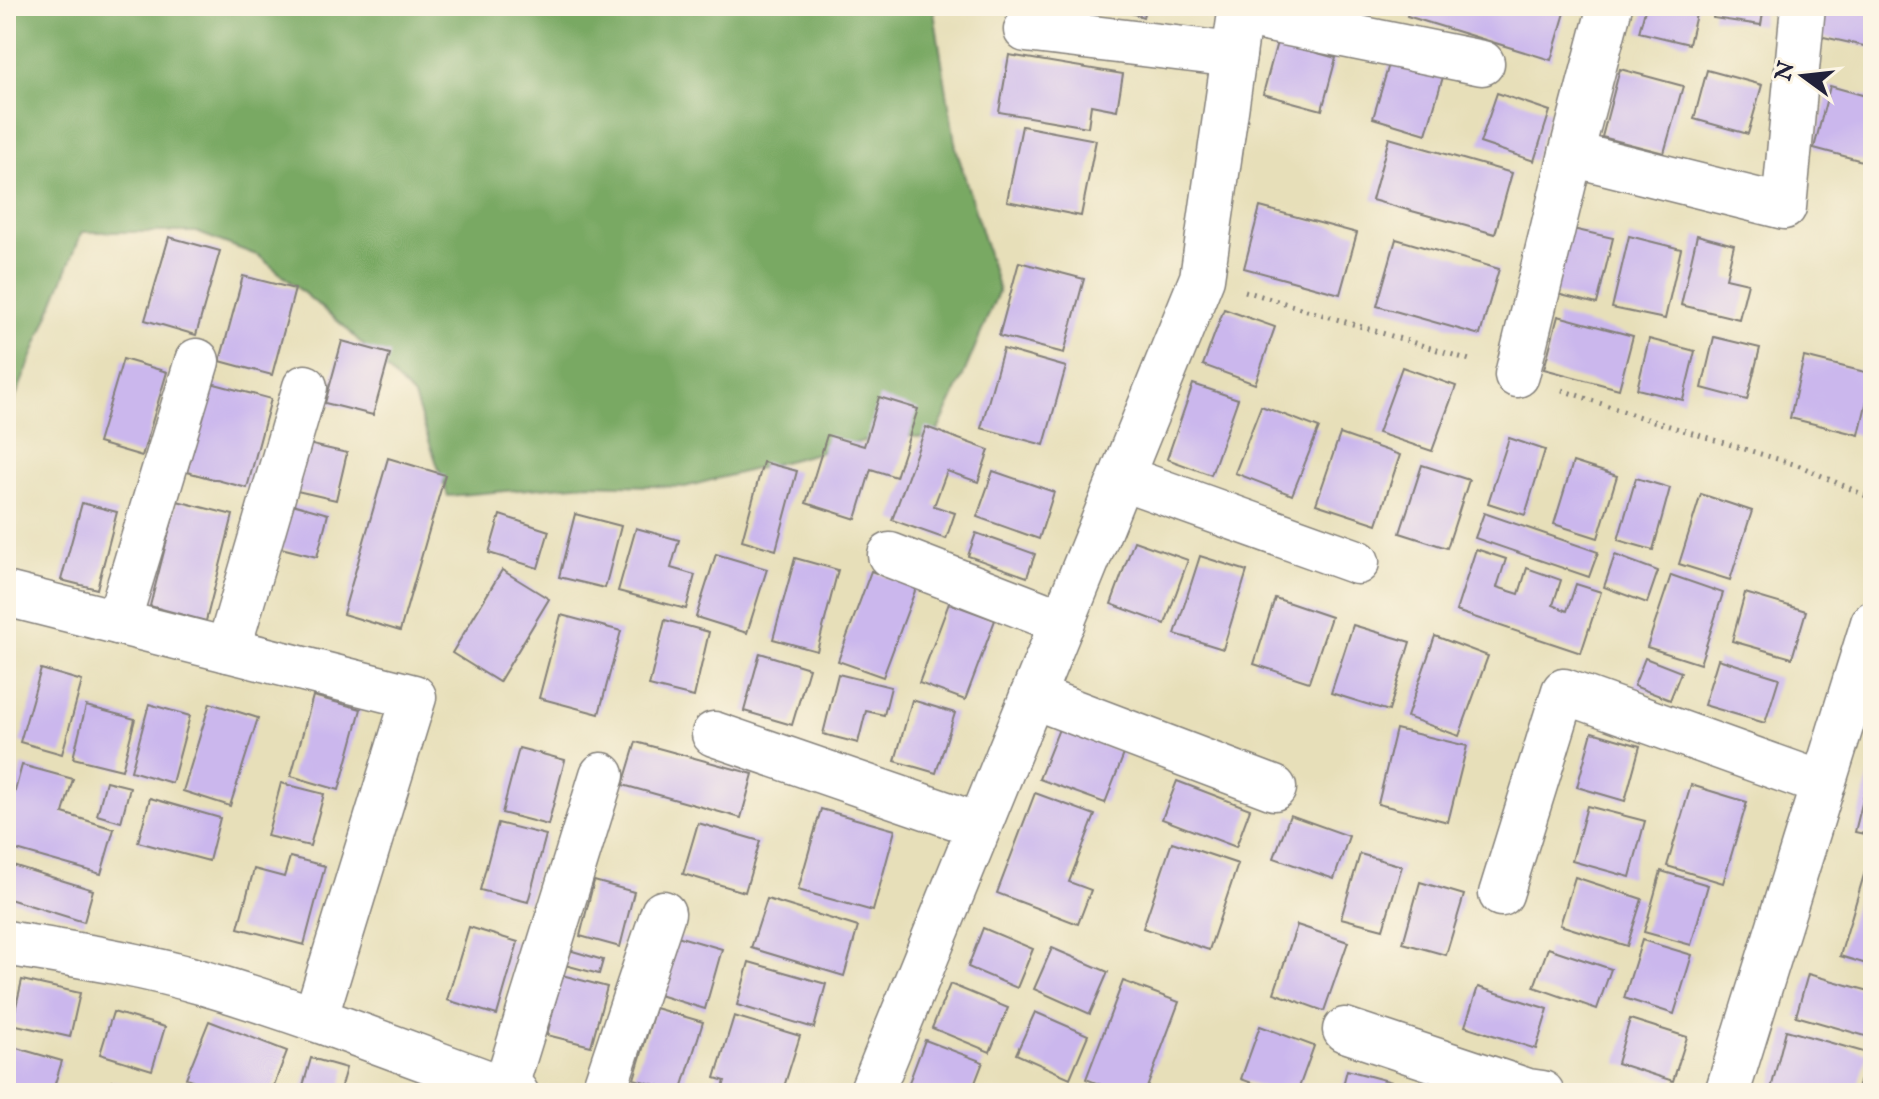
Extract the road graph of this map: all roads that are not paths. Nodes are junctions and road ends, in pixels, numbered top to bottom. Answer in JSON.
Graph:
{"nodes":[{"id":1,"x":1610,"y":6,"type":"edge"},
{"id":2,"x":1803,"y":6,"type":"edge"},
{"id":3,"x":1238,"y":25,"type":"edge"},
{"id":4,"x":1026,"y":30,"type":"dead end"},
{"id":5,"x":1482,"y":63,"type":"dead end"},
{"id":6,"x":1571,"y":154,"type":"junction"},
{"id":7,"x":197,"y":361,"type":"dead end"},
{"id":8,"x":1517,"y":375,"type":"dead end"},
{"id":9,"x":305,"y":387,"type":"dead end"},
{"id":10,"x":1123,"y":478,"type":"junction"},
{"id":11,"x":890,"y":555,"type":"dead end"},
{"id":12,"x":1357,"y":562,"type":"dead end"},
{"id":13,"x":6,"y":594,"type":"edge"},
{"id":14,"x":118,"y":622,"type":"junction"},
{"id":15,"x":1063,"y":622,"type":"junction"},
{"id":16,"x":1873,"y":623,"type":"edge"},
{"id":17,"x":228,"y":650,"type":"junction"},
{"id":18,"x":1032,"y":696,"type":"junction"},
{"id":19,"x":714,"y":734,"type":"dead end"},
{"id":20,"x":602,"y":775,"type":"dead end"},
{"id":21,"x":1823,"y":784,"type":"junction"},
{"id":22,"x":1274,"y":788,"type":"dead end"},
{"id":23,"x":978,"y":825,"type":"junction"},
{"id":24,"x":1501,"y":894,"type":"dead end"},
{"id":25,"x":663,"y":913,"type":"dead end"},
{"id":26,"x":6,"y":943,"type":"edge"},
{"id":27,"x":315,"y":1019,"type":"junction"},
{"id":28,"x":1345,"y":1030,"type":"dead end"},
{"id":29,"x":510,"y":1091,"type":"edge"},
{"id":30,"x":603,"y":1093,"type":"edge"},
{"id":31,"x":871,"y":1093,"type":"edge"},
{"id":32,"x":1542,"y":1093,"type":"edge"},
{"id":33,"x":1727,"y":1093,"type":"edge"}],
"edges":[{"from":1,"to":6,"type":"street"},
{"from":2,"to":6,"type":"street"},
{"from":3,"to":4,"type":"street"},
{"from":3,"to":5,"type":"street"},
{"from":3,"to":10,"type":"street"},
{"from":6,"to":8,"type":"street"},
{"from":7,"to":14,"type":"street"},
{"from":9,"to":17,"type":"street"},
{"from":10,"to":12,"type":"street"},
{"from":10,"to":15,"type":"street"},
{"from":11,"to":15,"type":"street"},
{"from":13,"to":14,"type":"street"},
{"from":14,"to":17,"type":"street"},
{"from":15,"to":18,"type":"street"},
{"from":16,"to":21,"type":"street"},
{"from":17,"to":27,"type":"street"},
{"from":18,"to":22,"type":"street"},
{"from":18,"to":23,"type":"street"},
{"from":19,"to":23,"type":"street"},
{"from":20,"to":29,"type":"street"},
{"from":21,"to":24,"type":"street"},
{"from":21,"to":33,"type":"street"},
{"from":23,"to":31,"type":"street"},
{"from":25,"to":30,"type":"street"},
{"from":26,"to":27,"type":"street"},
{"from":27,"to":29,"type":"street"},
{"from":28,"to":32,"type":"street"}]}
